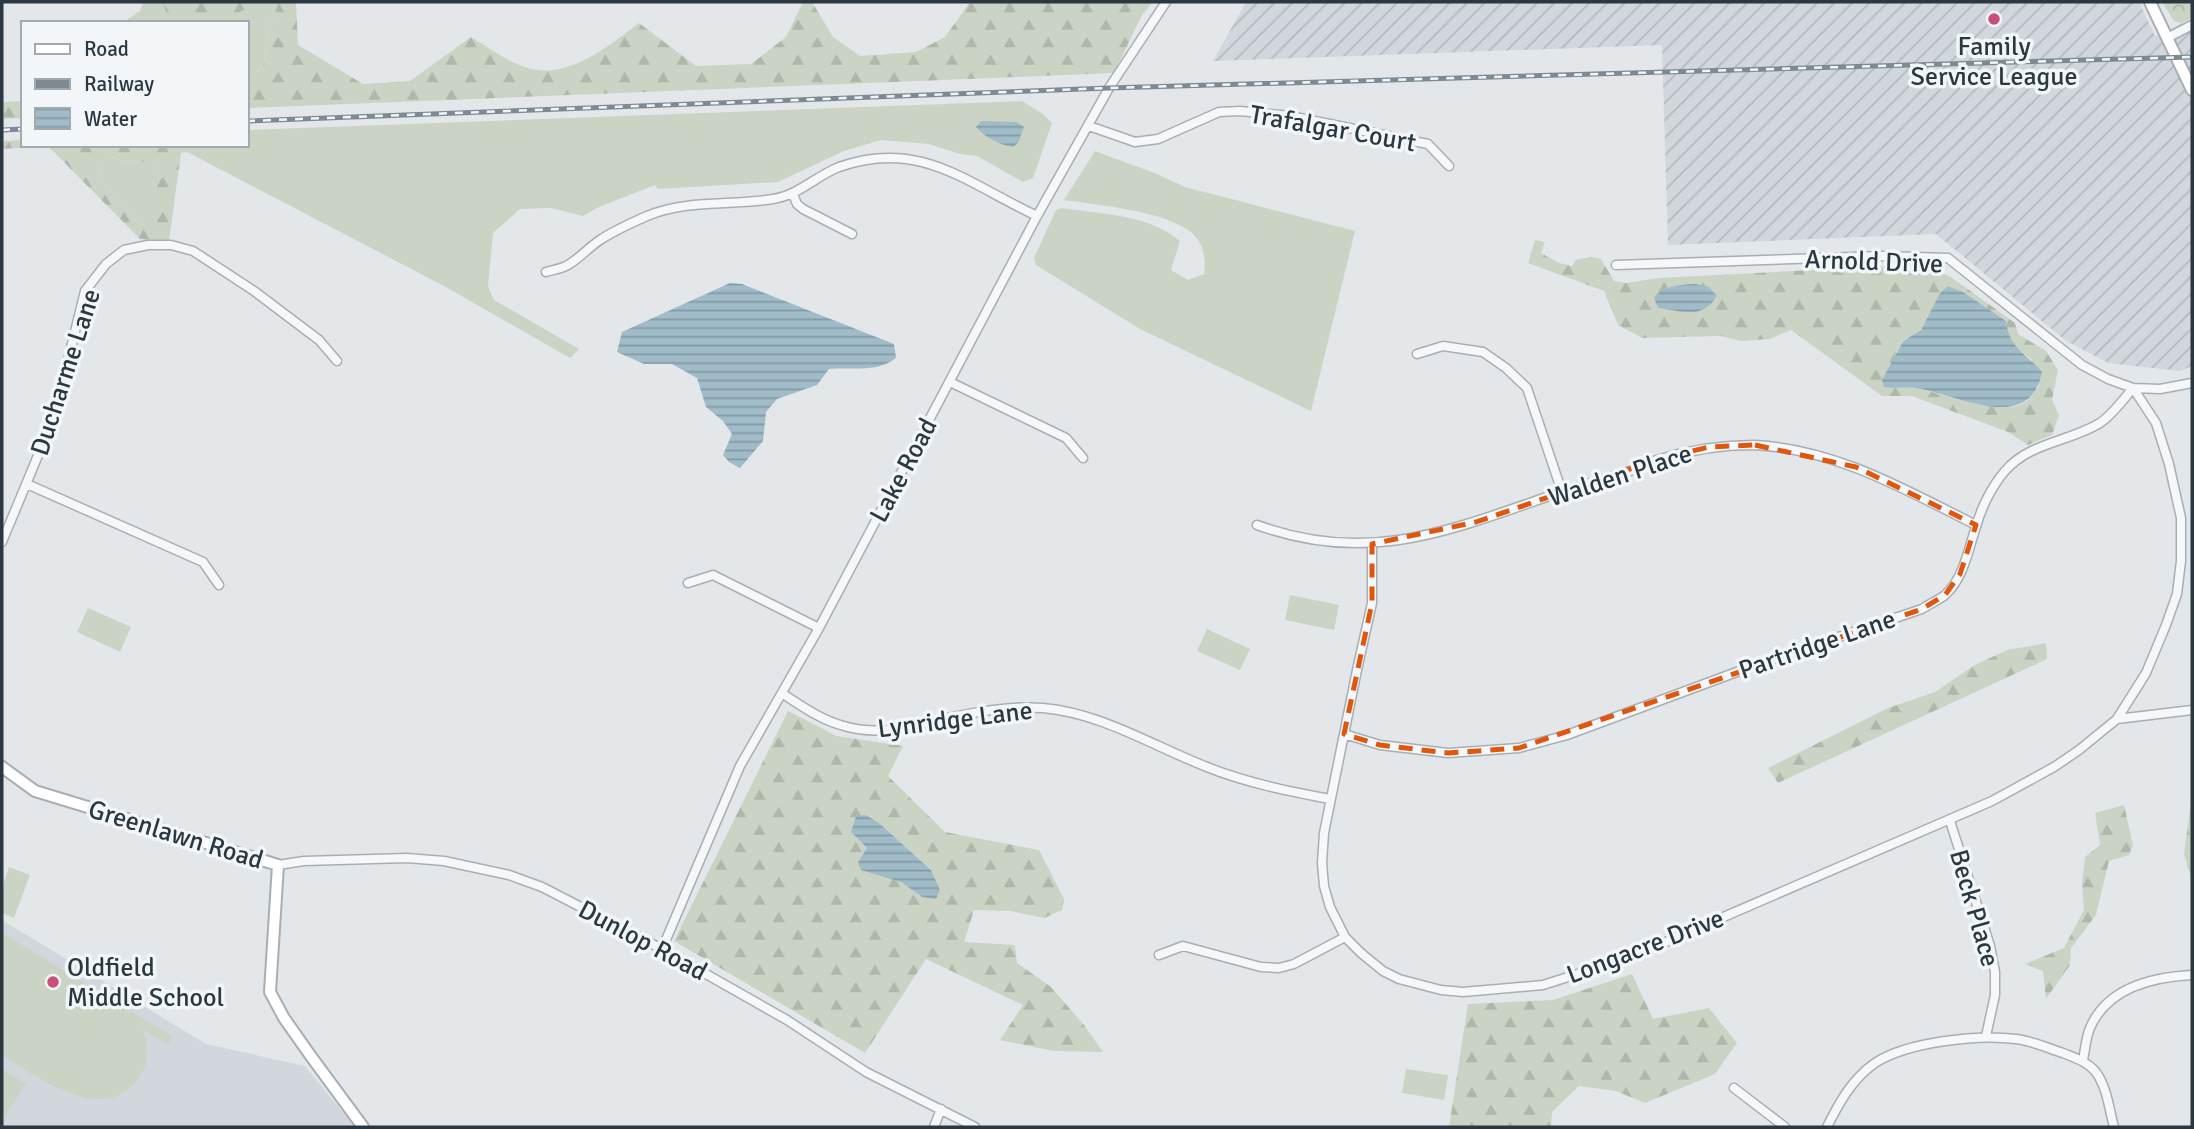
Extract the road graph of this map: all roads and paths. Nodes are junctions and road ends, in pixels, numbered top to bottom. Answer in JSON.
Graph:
{"nodes":[{"id":1,"x":1166,"y":2,"type":"edge"},
{"id":2,"x":2150,"y":2,"type":"edge"},
{"id":3,"x":2192,"y":25,"type":"edge"},
{"id":4,"x":2167,"y":38,"type":"junction"},
{"id":5,"x":2192,"y":90,"type":"edge"},
{"id":6,"x":1089,"y":126,"type":"junction"},
{"id":7,"x":1449,"y":166,"type":"dead end"},
{"id":8,"x":793,"y":194,"type":"junction"},
{"id":9,"x":1037,"y":216,"type":"junction"},
{"id":10,"x":852,"y":234,"type":"dead end"},
{"id":11,"x":1616,"y":265,"type":"dead end"},
{"id":12,"x":546,"y":272,"type":"dead end"},
{"id":13,"x":1417,"y":354,"type":"dead end"},
{"id":14,"x":337,"y":361,"type":"dead end"},
{"id":15,"x":950,"y":382,"type":"junction"},
{"id":16,"x":2192,"y":383,"type":"edge"},
{"id":17,"x":2133,"y":388,"type":"junction"},
{"id":18,"x":1083,"y":458,"type":"dead end"},
{"id":19,"x":27,"y":484,"type":"junction"},
{"id":20,"x":1562,"y":492,"type":"junction"},
{"id":21,"x":1256,"y":525,"type":"dead end"},
{"id":22,"x":1976,"y":525,"type":"junction"},
{"id":23,"x":2,"y":542,"type":"edge"},
{"id":24,"x":1372,"y":544,"type":"junction"},
{"id":25,"x":688,"y":583,"type":"dead end"},
{"id":26,"x":219,"y":585,"type":"dead end"},
{"id":27,"x":819,"y":628,"type":"junction"},
{"id":28,"x":783,"y":694,"type":"junction"},
{"id":29,"x":2192,"y":710,"type":"edge"},
{"id":30,"x":2117,"y":719,"type":"junction"},
{"id":31,"x":1344,"y":734,"type":"junction"},
{"id":32,"x":2,"y":767,"type":"edge"},
{"id":33,"x":1330,"y":799,"type":"junction"},
{"id":34,"x":1950,"y":821,"type":"junction"},
{"id":35,"x":278,"y":865,"type":"junction"},
{"id":36,"x":1345,"y":937,"type":"junction"},
{"id":37,"x":662,"y":949,"type":"junction"},
{"id":38,"x":1159,"y":955,"type":"dead end"},
{"id":39,"x":2192,"y":975,"type":"edge"},
{"id":40,"x":1986,"y":1036,"type":"junction"},
{"id":41,"x":2083,"y":1060,"type":"junction"},
{"id":42,"x":1734,"y":1088,"type":"dead end"},
{"id":43,"x":941,"y":1110,"type":"junction"},
{"id":44,"x":363,"y":1127,"type":"edge"},
{"id":45,"x":934,"y":1127,"type":"edge"},
{"id":46,"x":975,"y":1127,"type":"edge"},
{"id":47,"x":1785,"y":1127,"type":"edge"},
{"id":48,"x":1827,"y":1127,"type":"edge"},
{"id":49,"x":2114,"y":1127,"type":"edge"}],
"edges":[{"from":1,"to":6,"type":"street","name":"Lake Road"},
{"from":2,"to":4,"type":"main road"},
{"from":3,"to":4,"type":"street"},
{"from":4,"to":5,"type":"main road"},
{"from":6,"to":7,"type":"street","name":"Trafalgar Court"},
{"from":6,"to":9,"type":"street","name":"Lake Road"},
{"from":8,"to":9,"type":"street"},
{"from":8,"to":10,"type":"street"},
{"from":8,"to":12,"type":"street"},
{"from":9,"to":15,"type":"street","name":"Lake Road"},
{"from":11,"to":17,"type":"street","name":"Arnold Drive"},
{"from":13,"to":20,"type":"street"},
{"from":14,"to":19,"type":"street","name":"Ducharme Lane"},
{"from":15,"to":18,"type":"street"},
{"from":15,"to":27,"type":"street","name":"Lake Road"},
{"from":16,"to":17,"type":"street"},
{"from":17,"to":22,"type":"street","name":"Partridge Lane"},
{"from":17,"to":30,"type":"street"},
{"from":19,"to":23,"type":"street","name":"Ducharme Lane"},
{"from":19,"to":26,"type":"street"},
{"from":20,"to":22,"type":"street","name":"Walden Place"},
{"from":20,"to":24,"type":"street","name":"Walden Place"},
{"from":21,"to":24,"type":"street","name":"Walden Place"},
{"from":22,"to":31,"type":"street","name":"Partridge Lane"},
{"from":24,"to":31,"type":"street","name":"Longacre Drive"},
{"from":25,"to":27,"type":"street"},
{"from":27,"to":28,"type":"street","name":"Lake Road"},
{"from":28,"to":33,"type":"street","name":"Lynridge Lane"},
{"from":28,"to":37,"type":"street","name":"Lake Road"},
{"from":29,"to":30,"type":"street"},
{"from":30,"to":34,"type":"street","name":"Longacre Drive"},
{"from":31,"to":33,"type":"street","name":"Longacre Drive"},
{"from":32,"to":35,"type":"main road","name":"Greenlawn Road"},
{"from":33,"to":36,"type":"street","name":"Longacre Drive"},
{"from":34,"to":36,"type":"street","name":"Longacre Drive"},
{"from":34,"to":40,"type":"street","name":"Beck Place"},
{"from":35,"to":37,"type":"street","name":"Dunlop Road"},
{"from":35,"to":44,"type":"main road","name":"Greenlawn Road"},
{"from":36,"to":38,"type":"street"},
{"from":37,"to":43,"type":"street","name":"Dunlop Road"},
{"from":39,"to":41,"type":"street"},
{"from":40,"to":41,"type":"street"},
{"from":40,"to":48,"type":"street"},
{"from":41,"to":49,"type":"street"},
{"from":42,"to":47,"type":"street"},
{"from":43,"to":45,"type":"street"},
{"from":43,"to":46,"type":"street","name":"Dunlop Road"}]}
